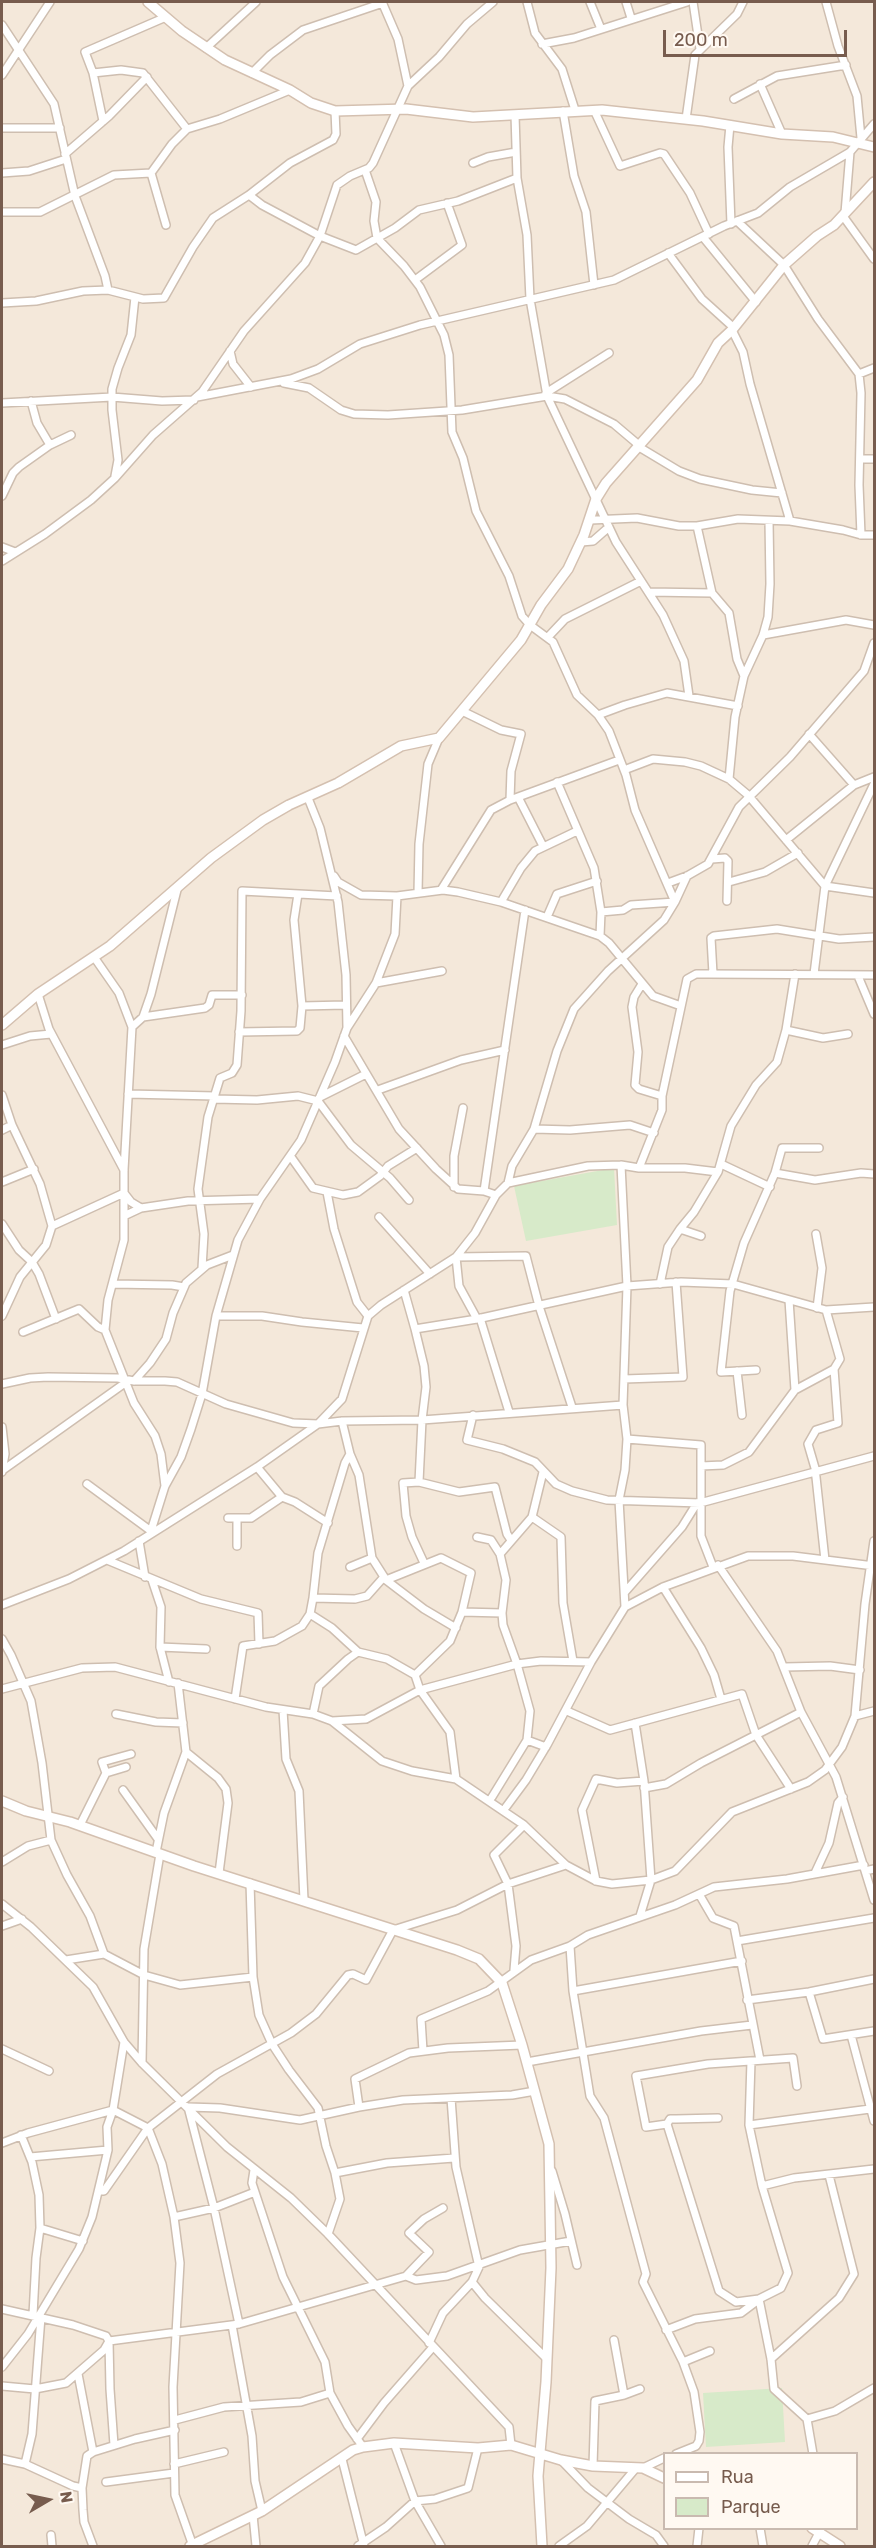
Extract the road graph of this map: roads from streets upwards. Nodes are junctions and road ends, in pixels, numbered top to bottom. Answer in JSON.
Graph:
{"nodes":[{"id":1,"x":50,"y":2,"type":"edge"},
{"id":2,"x":148,"y":2,"type":"edge"},
{"id":3,"x":255,"y":2,"type":"edge"},
{"id":4,"x":382,"y":2,"type":"edge"},
{"id":5,"x":493,"y":2,"type":"edge"},
{"id":6,"x":527,"y":2,"type":"edge"},
{"id":7,"x":590,"y":2,"type":"edge"},
{"id":8,"x":626,"y":2,"type":"edge"},
{"id":9,"x":687,"y":2,"type":"edge"},
{"id":10,"x":693,"y":2,"type":"edge"},
{"id":11,"x":743,"y":2,"type":"edge"},
{"id":12,"x":826,"y":2,"type":"edge"},
{"id":13,"x":166,"y":17,"type":"junction"},
{"id":14,"x":631,"y":18,"type":"junction"},
{"id":15,"x":2,"y":25,"type":"edge"},
{"id":16,"x":601,"y":29,"type":"junction"},
{"id":17,"x":542,"y":44,"type":"junction"},
{"id":18,"x":206,"y":48,"type":"junction"},
{"id":19,"x":700,"y":49,"type":"junction"},
{"id":20,"x":19,"y":51,"type":"junction"},
{"id":21,"x":846,"y":64,"type":"junction"},
{"id":22,"x":93,"y":73,"type":"junction"},
{"id":23,"x":252,"y":73,"type":"junction"},
{"id":24,"x":2,"y":75,"type":"edge"},
{"id":25,"x":147,"y":77,"type":"junction"},
{"id":26,"x":759,"y":84,"type":"junction"},
{"id":27,"x":408,"y":86,"type":"junction"},
{"id":28,"x":290,"y":90,"type":"junction"},
{"id":29,"x":734,"y":99,"type":"dead end"},
{"id":30,"x":396,"y":109,"type":"junction"},
{"id":31,"x":575,"y":110,"type":"junction"},
{"id":32,"x":594,"y":110,"type":"junction"},
{"id":33,"x":335,"y":111,"type":"junction"},
{"id":34,"x":563,"y":111,"type":"junction"},
{"id":35,"x":514,"y":115,"type":"junction"},
{"id":36,"x":686,"y":119,"type":"junction"},
{"id":37,"x":103,"y":122,"type":"junction"},
{"id":38,"x":874,"y":124,"type":"edge"},
{"id":39,"x":730,"y":125,"type":"junction"},
{"id":40,"x":2,"y":128,"type":"edge"},
{"id":41,"x":60,"y":128,"type":"junction"},
{"id":42,"x":187,"y":129,"type":"junction"},
{"id":43,"x":782,"y":134,"type":"junction"},
{"id":44,"x":865,"y":143,"type":"edge"},
{"id":45,"x":516,"y":152,"type":"junction"},
{"id":46,"x":850,"y":152,"type":"junction"},
{"id":47,"x":874,"y":153,"type":"edge"},
{"id":48,"x":66,"y":157,"type":"junction"},
{"id":49,"x":473,"y":163,"type":"dead end"},
{"id":50,"x":364,"y":170,"type":"junction"},
{"id":51,"x":2,"y":173,"type":"edge"},
{"id":52,"x":151,"y":173,"type":"junction"},
{"id":53,"x":517,"y":177,"type":"junction"},
{"id":54,"x":874,"y":182,"type":"edge"},
{"id":55,"x":249,"y":195,"type":"junction"},
{"id":56,"x":75,"y":196,"type":"junction"},
{"id":57,"x":447,"y":203,"type":"junction"},
{"id":58,"x":2,"y":212,"type":"edge"},
{"id":59,"x":844,"y":214,"type":"junction"},
{"id":60,"x":734,"y":222,"type":"junction"},
{"id":61,"x":166,"y":225,"type":"dead end"},
{"id":62,"x":706,"y":235,"type":"junction"},
{"id":63,"x":320,"y":236,"type":"junction"},
{"id":64,"x":377,"y":238,"type":"junction"},
{"id":65,"x":668,"y":253,"type":"junction"},
{"id":66,"x":874,"y":260,"type":"edge"},
{"id":67,"x":784,"y":265,"type":"junction"},
{"id":68,"x":415,"y":280,"type":"junction"},
{"id":69,"x":594,"y":285,"type":"junction"},
{"id":70,"x":108,"y":290,"type":"junction"},
{"id":71,"x":135,"y":297,"type":"junction"},
{"id":72,"x":530,"y":299,"type":"junction"},
{"id":73,"x":756,"y":302,"type":"junction"},
{"id":74,"x":2,"y":303,"type":"edge"},
{"id":75,"x":438,"y":320,"type":"junction"},
{"id":76,"x":733,"y":329,"type":"junction"},
{"id":77,"x":230,"y":351,"type":"junction"},
{"id":78,"x":609,"y":353,"type":"dead end"},
{"id":79,"x":874,"y":368,"type":"edge"},
{"id":80,"x":859,"y":374,"type":"junction"},
{"id":81,"x":278,"y":382,"type":"junction"},
{"id":82,"x":251,"y":387,"type":"junction"},
{"id":83,"x":547,"y":395,"type":"junction"},
{"id":84,"x":112,"y":397,"type":"junction"},
{"id":85,"x":195,"y":399,"type":"junction"},
{"id":86,"x":31,"y":400,"type":"junction"},
{"id":87,"x":2,"y":403,"type":"edge"},
{"id":88,"x":452,"y":410,"type":"junction"},
{"id":89,"x":71,"y":435,"type":"dead end"},
{"id":90,"x":50,"y":445,"type":"junction"},
{"id":91,"x":640,"y":447,"type":"junction"},
{"id":92,"x":860,"y":459,"type":"junction"},
{"id":93,"x":874,"y":459,"type":"edge"},
{"id":94,"x":115,"y":478,"type":"junction"},
{"id":95,"x":782,"y":493,"type":"junction"},
{"id":96,"x":2,"y":496,"type":"edge"},
{"id":97,"x":596,"y":500,"type":"junction"},
{"id":98,"x":590,"y":520,"type":"junction"},
{"id":99,"x":769,"y":521,"type":"junction"},
{"id":100,"x":790,"y":521,"type":"junction"},
{"id":101,"x":607,"y":524,"type":"junction"},
{"id":102,"x":697,"y":526,"type":"junction"},
{"id":103,"x":861,"y":535,"type":"junction"},
{"id":104,"x":874,"y":535,"type":"edge"},
{"id":105,"x":581,"y":542,"type":"junction"},
{"id":106,"x":2,"y":545,"type":"edge"},
{"id":107,"x":15,"y":552,"type":"junction"},
{"id":108,"x":2,"y":553,"type":"edge"},
{"id":109,"x":2,"y":561,"type":"edge"},
{"id":110,"x":641,"y":581,"type":"junction"},
{"id":111,"x":649,"y":592,"type":"junction"},
{"id":112,"x":712,"y":592,"type":"junction"},
{"id":113,"x":530,"y":624,"type":"junction"},
{"id":114,"x":874,"y":625,"type":"edge"},
{"id":115,"x":764,"y":634,"type":"junction"},
{"id":116,"x":548,"y":637,"type":"junction"},
{"id":117,"x":874,"y":643,"type":"edge"},
{"id":118,"x":872,"y":655,"type":"edge"},
{"id":119,"x":744,"y":676,"type":"junction"},
{"id":120,"x":689,"y":696,"type":"junction"},
{"id":121,"x":738,"y":706,"type":"junction"},
{"id":122,"x":462,"y":711,"type":"junction"},
{"id":123,"x":598,"y":715,"type":"junction"},
{"id":124,"x":809,"y":734,"type":"junction"},
{"id":125,"x":439,"y":738,"type":"junction"},
{"id":126,"x":620,"y":760,"type":"junction"},
{"id":127,"x":624,"y":770,"type":"junction"},
{"id":128,"x":874,"y":777,"type":"edge"},
{"id":129,"x":729,"y":779,"type":"junction"},
{"id":130,"x":557,"y":782,"type":"junction"},
{"id":131,"x":874,"y":784,"type":"edge"},
{"id":132,"x":854,"y":785,"type":"junction"},
{"id":133,"x":748,"y":795,"type":"junction"},
{"id":134,"x":518,"y":797,"type":"junction"},
{"id":135,"x":308,"y":798,"type":"junction"},
{"id":136,"x":510,"y":800,"type":"junction"},
{"id":137,"x":577,"y":831,"type":"junction"},
{"id":138,"x":786,"y":840,"type":"junction"},
{"id":139,"x":543,"y":846,"type":"junction"},
{"id":140,"x":798,"y":853,"type":"junction"},
{"id":141,"x":712,"y":859,"type":"junction"},
{"id":142,"x":330,"y":871,"type":"junction"},
{"id":143,"x":687,"y":876,"type":"junction"},
{"id":144,"x":597,"y":880,"type":"junction"},
{"id":145,"x":729,"y":882,"type":"junction"},
{"id":146,"x":668,"y":884,"type":"junction"},
{"id":147,"x":825,"y":886,"type":"junction"},
{"id":148,"x":177,"y":890,"type":"junction"},
{"id":149,"x":441,"y":890,"type":"junction"},
{"id":150,"x":418,"y":893,"type":"junction"},
{"id":151,"x":874,"y":893,"type":"edge"},
{"id":152,"x":298,"y":894,"type":"junction"},
{"id":153,"x":337,"y":896,"type":"junction"},
{"id":154,"x":397,"y":896,"type":"junction"},
{"id":155,"x":727,"y":901,"type":"dead end"},
{"id":156,"x":501,"y":902,"type":"junction"},
{"id":157,"x":675,"y":902,"type":"junction"},
{"id":158,"x":525,"y":910,"type":"junction"},
{"id":159,"x":601,"y":912,"type":"junction"},
{"id":160,"x":547,"y":917,"type":"junction"},
{"id":161,"x":600,"y":936,"type":"junction"},
{"id":162,"x":874,"y":937,"type":"edge"},
{"id":163,"x":820,"y":938,"type":"junction"},
{"id":164,"x":94,"y":957,"type":"junction"},
{"id":165,"x":622,"y":958,"type":"junction"},
{"id":166,"x":442,"y":971,"type":"dead end"},
{"id":167,"x":713,"y":974,"type":"junction"},
{"id":168,"x":795,"y":974,"type":"junction"},
{"id":169,"x":813,"y":974,"type":"junction"},
{"id":170,"x":874,"y":975,"type":"edge"},
{"id":171,"x":858,"y":976,"type":"junction"},
{"id":172,"x":376,"y":983,"type":"junction"},
{"id":173,"x":642,"y":984,"type":"junction"},
{"id":174,"x":38,"y":994,"type":"junction"},
{"id":175,"x":242,"y":995,"type":"junction"},
{"id":176,"x":345,"y":1005,"type":"junction"},
{"id":177,"x":302,"y":1006,"type":"junction"},
{"id":178,"x":681,"y":1006,"type":"junction"},
{"id":179,"x":874,"y":1014,"type":"edge"},
{"id":180,"x":143,"y":1017,"type":"junction"},
{"id":181,"x":2,"y":1025,"type":"edge"},
{"id":182,"x":132,"y":1027,"type":"junction"},
{"id":183,"x":786,"y":1030,"type":"junction"},
{"id":184,"x":239,"y":1032,"type":"junction"},
{"id":185,"x":346,"y":1032,"type":"junction"},
{"id":186,"x":51,"y":1034,"type":"junction"},
{"id":187,"x":848,"y":1034,"type":"dead end"},
{"id":188,"x":2,"y":1045,"type":"edge"},
{"id":189,"x":505,"y":1050,"type":"junction"},
{"id":190,"x":366,"y":1074,"type":"junction"},
{"id":191,"x":378,"y":1090,"type":"junction"},
{"id":192,"x":2,"y":1095,"type":"edge"},
{"id":193,"x":128,"y":1095,"type":"junction"},
{"id":194,"x":662,"y":1096,"type":"junction"},
{"id":195,"x":215,"y":1097,"type":"junction"},
{"id":196,"x":319,"y":1099,"type":"junction"},
{"id":197,"x":463,"y":1108,"type":"dead end"},
{"id":198,"x":12,"y":1125,"type":"junction"},
{"id":199,"x":534,"y":1129,"type":"junction"},
{"id":200,"x":2,"y":1130,"type":"edge"},
{"id":201,"x":654,"y":1133,"type":"junction"},
{"id":202,"x":417,"y":1148,"type":"junction"},
{"id":203,"x":819,"y":1148,"type":"dead end"},
{"id":204,"x":291,"y":1157,"type":"junction"},
{"id":205,"x":721,"y":1164,"type":"junction"},
{"id":206,"x":621,"y":1165,"type":"junction"},
{"id":207,"x":639,"y":1168,"type":"junction"},
{"id":208,"x":34,"y":1169,"type":"junction"},
{"id":209,"x":124,"y":1170,"type":"junction"},
{"id":210,"x":382,"y":1172,"type":"junction"},
{"id":211,"x":718,"y":1172,"type":"junction"},
{"id":212,"x":776,"y":1173,"type":"junction"},
{"id":213,"x":874,"y":1174,"type":"edge"},
{"id":214,"x":2,"y":1182,"type":"edge"},
{"id":215,"x":508,"y":1183,"type":"junction"},
{"id":216,"x":454,"y":1187,"type":"junction"},
{"id":217,"x":770,"y":1187,"type":"junction"},
{"id":218,"x":484,"y":1191,"type":"junction"},
{"id":219,"x":327,"y":1192,"type":"junction"},
{"id":220,"x":124,"y":1193,"type":"junction"},
{"id":221,"x":496,"y":1195,"type":"junction"},
{"id":222,"x":260,"y":1199,"type":"junction"},
{"id":223,"x":409,"y":1200,"type":"dead end"},
{"id":224,"x":198,"y":1202,"type":"junction"},
{"id":225,"x":141,"y":1208,"type":"junction"},
{"id":226,"x":126,"y":1215,"type":"junction"},
{"id":227,"x":379,"y":1217,"type":"dead end"},
{"id":228,"x":2,"y":1224,"type":"edge"},
{"id":229,"x":52,"y":1226,"type":"junction"},
{"id":230,"x":680,"y":1229,"type":"junction"},
{"id":231,"x":816,"y":1234,"type":"dead end"},
{"id":232,"x":701,"y":1236,"type":"dead end"},
{"id":233,"x":233,"y":1255,"type":"junction"},
{"id":234,"x":456,"y":1257,"type":"junction"},
{"id":235,"x":32,"y":1262,"type":"junction"},
{"id":236,"x":202,"y":1268,"type":"junction"},
{"id":237,"x":430,"y":1274,"type":"junction"},
{"id":238,"x":676,"y":1282,"type":"junction"},
{"id":239,"x":113,"y":1284,"type":"junction"},
{"id":240,"x":660,"y":1284,"type":"junction"},
{"id":241,"x":733,"y":1284,"type":"junction"},
{"id":242,"x":627,"y":1286,"type":"junction"},
{"id":243,"x":184,"y":1287,"type":"junction"},
{"id":244,"x":404,"y":1290,"type":"junction"},
{"id":245,"x":789,"y":1300,"type":"junction"},
{"id":246,"x":539,"y":1306,"type":"junction"},
{"id":247,"x":874,"y":1307,"type":"edge"},
{"id":248,"x":817,"y":1308,"type":"junction"},
{"id":249,"x":826,"y":1310,"type":"junction"},
{"id":250,"x":2,"y":1316,"type":"edge"},
{"id":251,"x":216,"y":1316,"type":"junction"},
{"id":252,"x":368,"y":1316,"type":"junction"},
{"id":253,"x":478,"y":1318,"type":"junction"},
{"id":254,"x":56,"y":1319,"type":"junction"},
{"id":255,"x":363,"y":1328,"type":"junction"},
{"id":256,"x":415,"y":1329,"type":"junction"},
{"id":257,"x":105,"y":1330,"type":"junction"},
{"id":258,"x":23,"y":1332,"type":"dead end"},
{"id":259,"x":834,"y":1369,"type":"junction"},
{"id":260,"x":756,"y":1370,"type":"dead end"},
{"id":261,"x":737,"y":1371,"type":"junction"},
{"id":262,"x":624,"y":1378,"type":"junction"},
{"id":263,"x":124,"y":1381,"type":"junction"},
{"id":264,"x":134,"y":1381,"type":"junction"},
{"id":265,"x":2,"y":1384,"type":"edge"},
{"id":266,"x":795,"y":1390,"type":"junction"},
{"id":267,"x":201,"y":1394,"type":"junction"},
{"id":268,"x":623,"y":1405,"type":"junction"},
{"id":269,"x":572,"y":1407,"type":"junction"},
{"id":270,"x":509,"y":1412,"type":"junction"},
{"id":271,"x":473,"y":1415,"type":"junction"},
{"id":272,"x":742,"y":1415,"type":"dead end"},
{"id":273,"x":422,"y":1420,"type":"junction"},
{"id":274,"x":342,"y":1421,"type":"junction"},
{"id":275,"x":318,"y":1424,"type":"junction"},
{"id":276,"x":2,"y":1427,"type":"edge"},
{"id":277,"x":627,"y":1439,"type":"junction"},
{"id":278,"x":350,"y":1454,"type":"junction"},
{"id":279,"x":874,"y":1456,"type":"edge"},
{"id":280,"x":701,"y":1466,"type":"junction"},
{"id":281,"x":257,"y":1467,"type":"junction"},
{"id":282,"x":2,"y":1471,"type":"edge"},
{"id":283,"x":543,"y":1472,"type":"junction"},
{"id":284,"x":815,"y":1472,"type":"junction"},
{"id":285,"x":419,"y":1482,"type":"junction"},
{"id":286,"x":87,"y":1484,"type":"dead end"},
{"id":287,"x":165,"y":1486,"type":"junction"},
{"id":288,"x":282,"y":1497,"type":"junction"},
{"id":289,"x":619,"y":1500,"type":"junction"},
{"id":290,"x":698,"y":1503,"type":"junction"},
{"id":291,"x":532,"y":1517,"type":"junction"},
{"id":292,"x":228,"y":1518,"type":"dead end"},
{"id":293,"x":237,"y":1518,"type":"junction"},
{"id":294,"x":328,"y":1523,"type":"junction"},
{"id":295,"x":150,"y":1532,"type":"junction"},
{"id":296,"x":477,"y":1537,"type":"dead end"},
{"id":297,"x":511,"y":1540,"type":"junction"},
{"id":298,"x":139,"y":1541,"type":"junction"},
{"id":299,"x":874,"y":1541,"type":"edge"},
{"id":300,"x":237,"y":1546,"type":"dead end"},
{"id":301,"x":500,"y":1554,"type":"junction"},
{"id":302,"x":372,"y":1558,"type":"junction"},
{"id":303,"x":107,"y":1560,"type":"junction"},
{"id":304,"x":825,"y":1560,"type":"junction"},
{"id":305,"x":424,"y":1563,"type":"junction"},
{"id":306,"x":350,"y":1566,"type":"dead end"},
{"id":307,"x":715,"y":1566,"type":"junction"},
{"id":308,"x":873,"y":1566,"type":"edge"},
{"id":309,"x":148,"y":1579,"type":"junction"},
{"id":310,"x":385,"y":1579,"type":"junction"},
{"id":311,"x":663,"y":1587,"type":"junction"},
{"id":312,"x":625,"y":1592,"type":"junction"},
{"id":313,"x":313,"y":1598,"type":"junction"},
{"id":314,"x":2,"y":1605,"type":"edge"},
{"id":315,"x":625,"y":1607,"type":"junction"},
{"id":316,"x":462,"y":1612,"type":"junction"},
{"id":317,"x":502,"y":1613,"type":"junction"},
{"id":318,"x":310,"y":1614,"type":"junction"},
{"id":319,"x":456,"y":1628,"type":"junction"},
{"id":320,"x":2,"y":1639,"type":"edge"},
{"id":321,"x":259,"y":1644,"type":"junction"},
{"id":322,"x":160,"y":1647,"type":"junction"},
{"id":323,"x":206,"y":1649,"type":"dead end"},
{"id":324,"x":358,"y":1652,"type":"junction"},
{"id":325,"x":573,"y":1661,"type":"junction"},
{"id":326,"x":591,"y":1662,"type":"junction"},
{"id":327,"x":517,"y":1664,"type":"junction"},
{"id":328,"x":785,"y":1667,"type":"junction"},
{"id":329,"x":860,"y":1670,"type":"junction"},
{"id":330,"x":415,"y":1674,"type":"junction"},
{"id":331,"x":170,"y":1682,"type":"junction"},
{"id":332,"x":178,"y":1683,"type":"junction"},
{"id":333,"x":24,"y":1684,"type":"junction"},
{"id":334,"x":2,"y":1689,"type":"edge"},
{"id":335,"x":420,"y":1690,"type":"junction"},
{"id":336,"x":235,"y":1699,"type":"junction"},
{"id":337,"x":721,"y":1699,"type":"junction"},
{"id":338,"x":283,"y":1710,"type":"junction"},
{"id":339,"x":567,"y":1711,"type":"junction"},
{"id":340,"x":874,"y":1711,"type":"edge"},
{"id":341,"x":801,"y":1712,"type":"junction"},
{"id":342,"x":116,"y":1714,"type":"dead end"},
{"id":343,"x":313,"y":1714,"type":"junction"},
{"id":344,"x":855,"y":1716,"type":"junction"},
{"id":345,"x":332,"y":1720,"type":"junction"},
{"id":346,"x":183,"y":1723,"type":"junction"},
{"id":347,"x":635,"y":1724,"type":"junction"},
{"id":348,"x":756,"y":1735,"type":"junction"},
{"id":349,"x":527,"y":1740,"type":"junction"},
{"id":350,"x":546,"y":1747,"type":"junction"},
{"id":351,"x":186,"y":1752,"type":"junction"},
{"id":352,"x":131,"y":1754,"type":"dead end"},
{"id":353,"x":829,"y":1766,"type":"junction"},
{"id":354,"x":126,"y":1767,"type":"dead end"},
{"id":355,"x":106,"y":1773,"type":"junction"},
{"id":356,"x":456,"y":1779,"type":"junction"},
{"id":357,"x":644,"y":1785,"type":"junction"},
{"id":358,"x":791,"y":1789,"type":"junction"},
{"id":359,"x":123,"y":1790,"type":"dead end"},
{"id":360,"x":492,"y":1797,"type":"dead end"},
{"id":361,"x":843,"y":1797,"type":"junction"},
{"id":362,"x":2,"y":1801,"type":"edge"},
{"id":363,"x":507,"y":1807,"type":"dead end"},
{"id":364,"x":46,"y":1816,"type":"junction"},
{"id":365,"x":80,"y":1825,"type":"junction"},
{"id":366,"x":524,"y":1825,"type":"junction"},
{"id":367,"x":158,"y":1839,"type":"junction"},
{"id":368,"x":51,"y":1840,"type":"junction"},
{"id":369,"x":158,"y":1853,"type":"junction"},
{"id":370,"x":2,"y":1862,"type":"edge"},
{"id":371,"x":566,"y":1865,"type":"junction"},
{"id":372,"x":865,"y":1868,"type":"junction"},
{"id":373,"x":874,"y":1869,"type":"edge"},
{"id":374,"x":219,"y":1873,"type":"junction"},
{"id":375,"x":815,"y":1873,"type":"junction"},
{"id":376,"x":651,"y":1880,"type":"junction"},
{"id":377,"x":596,"y":1881,"type":"junction"},
{"id":378,"x":250,"y":1883,"type":"junction"},
{"id":379,"x":508,"y":1884,"type":"junction"},
{"id":380,"x":699,"y":1894,"type":"junction"},
{"id":381,"x":304,"y":1900,"type":"junction"},
{"id":382,"x":874,"y":1900,"type":"edge"},
{"id":383,"x":2,"y":1904,"type":"edge"},
{"id":384,"x":640,"y":1916,"type":"junction"},
{"id":385,"x":874,"y":1918,"type":"edge"},
{"id":386,"x":22,"y":1919,"type":"junction"},
{"id":387,"x":2,"y":1926,"type":"edge"},
{"id":388,"x":393,"y":1930,"type":"junction"},
{"id":389,"x":738,"y":1941,"type":"junction"},
{"id":390,"x":570,"y":1946,"type":"junction"},
{"id":391,"x":104,"y":1954,"type":"junction"},
{"id":392,"x":66,"y":1960,"type":"junction"},
{"id":393,"x":742,"y":1962,"type":"junction"},
{"id":394,"x":514,"y":1970,"type":"junction"},
{"id":395,"x":144,"y":1975,"type":"junction"},
{"id":396,"x":253,"y":1977,"type":"junction"},
{"id":397,"x":874,"y":1979,"type":"edge"},
{"id":398,"x":502,"y":1983,"type":"junction"},
{"id":399,"x":573,"y":1991,"type":"junction"},
{"id":400,"x":809,"y":1992,"type":"junction"},
{"id":401,"x":747,"y":2000,"type":"junction"},
{"id":402,"x":752,"y":2025,"type":"junction"},
{"id":403,"x":874,"y":2031,"type":"edge"},
{"id":404,"x":851,"y":2035,"type":"junction"},
{"id":405,"x":124,"y":2042,"type":"junction"},
{"id":406,"x":272,"y":2044,"type":"junction"},
{"id":407,"x":522,"y":2045,"type":"junction"},
{"id":408,"x":2,"y":2049,"type":"edge"},
{"id":409,"x":423,"y":2051,"type":"junction"},
{"id":410,"x":582,"y":2052,"type":"junction"},
{"id":411,"x":760,"y":2060,"type":"junction"},
{"id":412,"x":751,"y":2061,"type":"junction"},
{"id":413,"x":527,"y":2062,"type":"junction"},
{"id":414,"x":142,"y":2063,"type":"junction"},
{"id":415,"x":49,"y":2072,"type":"dead end"},
{"id":416,"x":797,"y":2086,"type":"dead end"},
{"id":417,"x":535,"y":2091,"type":"junction"},
{"id":418,"x":451,"y":2098,"type":"junction"},
{"id":419,"x":185,"y":2105,"type":"junction"},
{"id":420,"x":359,"y":2107,"type":"junction"},
{"id":421,"x":870,"y":2109,"type":"junction"},
{"id":422,"x":113,"y":2110,"type":"junction"},
{"id":423,"x":318,"y":2117,"type":"junction"},
{"id":424,"x":718,"y":2118,"type":"dead end"},
{"id":425,"x":874,"y":2121,"type":"edge"},
{"id":426,"x":667,"y":2124,"type":"junction"},
{"id":427,"x":749,"y":2125,"type":"junction"},
{"id":428,"x":148,"y":2128,"type":"junction"},
{"id":429,"x":21,"y":2135,"type":"junction"},
{"id":430,"x":2,"y":2143,"type":"edge"},
{"id":431,"x":108,"y":2150,"type":"junction"},
{"id":432,"x":30,"y":2157,"type":"junction"},
{"id":433,"x":454,"y":2158,"type":"junction"},
{"id":434,"x":551,"y":2169,"type":"junction"},
{"id":435,"x":874,"y":2169,"type":"edge"},
{"id":436,"x":254,"y":2170,"type":"junction"},
{"id":437,"x":335,"y":2173,"type":"junction"},
{"id":438,"x":829,"y":2175,"type":"junction"},
{"id":439,"x":762,"y":2186,"type":"junction"},
{"id":440,"x":99,"y":2192,"type":"junction"},
{"id":441,"x":255,"y":2192,"type":"junction"},
{"id":442,"x":214,"y":2208,"type":"junction"},
{"id":443,"x":443,"y":2208,"type":"dead end"},
{"id":444,"x":174,"y":2217,"type":"junction"},
{"id":445,"x":40,"y":2228,"type":"junction"},
{"id":446,"x":328,"y":2234,"type":"junction"},
{"id":447,"x":83,"y":2241,"type":"junction"},
{"id":448,"x":571,"y":2241,"type":"junction"},
{"id":449,"x":551,"y":2243,"type":"junction"},
{"id":450,"x":479,"y":2263,"type":"junction"},
{"id":451,"x":577,"y":2265,"type":"dead end"},
{"id":452,"x":406,"y":2276,"type":"junction"},
{"id":453,"x":472,"y":2282,"type":"junction"},
{"id":454,"x":375,"y":2287,"type":"junction"},
{"id":455,"x":759,"y":2299,"type":"junction"},
{"id":456,"x":2,"y":2308,"type":"edge"},
{"id":457,"x":299,"y":2308,"type":"junction"},
{"id":458,"x":37,"y":2316,"type":"junction"},
{"id":459,"x":236,"y":2324,"type":"junction"},
{"id":460,"x":666,"y":2330,"type":"junction"},
{"id":461,"x":177,"y":2332,"type":"junction"},
{"id":462,"x":614,"y":2340,"type":"dead end"},
{"id":463,"x":109,"y":2341,"type":"junction"},
{"id":464,"x":431,"y":2345,"type":"junction"},
{"id":465,"x":710,"y":2351,"type":"dead end"},
{"id":466,"x":546,"y":2358,"type":"junction"},
{"id":467,"x":771,"y":2359,"type":"junction"},
{"id":468,"x":683,"y":2362,"type":"junction"},
{"id":469,"x":2,"y":2367,"type":"edge"},
{"id":470,"x":78,"y":2374,"type":"junction"},
{"id":471,"x":2,"y":2386,"type":"edge"},
{"id":472,"x":874,"y":2388,"type":"edge"},
{"id":473,"x":34,"y":2389,"type":"junction"},
{"id":474,"x":640,"y":2389,"type":"dead end"},
{"id":475,"x":330,"y":2393,"type":"junction"},
{"id":476,"x":624,"y":2395,"type":"junction"},
{"id":477,"x":246,"y":2405,"type":"junction"},
{"id":478,"x":175,"y":2420,"type":"junction"},
{"id":479,"x":807,"y":2420,"type":"junction"},
{"id":480,"x":175,"y":2430,"type":"junction"},
{"id":481,"x":360,"y":2443,"type":"junction"},
{"id":482,"x":394,"y":2443,"type":"junction"},
{"id":483,"x":114,"y":2445,"type":"junction"},
{"id":484,"x":511,"y":2445,"type":"junction"},
{"id":485,"x":478,"y":2448,"type":"junction"},
{"id":486,"x":93,"y":2452,"type":"junction"},
{"id":487,"x":224,"y":2452,"type":"dead end"},
{"id":488,"x":540,"y":2452,"type":"junction"},
{"id":489,"x":681,"y":2452,"type":"edge"},
{"id":490,"x":813,"y":2452,"type":"edge"},
{"id":491,"x":663,"y":2458,"type":"edge"},
{"id":492,"x":2,"y":2459,"type":"edge"},
{"id":493,"x":342,"y":2459,"type":"junction"},
{"id":494,"x":561,"y":2460,"type":"junction"},
{"id":495,"x":25,"y":2464,"type":"junction"},
{"id":496,"x":174,"y":2464,"type":"junction"},
{"id":497,"x":593,"y":2466,"type":"junction"},
{"id":498,"x":639,"y":2468,"type":"junction"},
{"id":499,"x":174,"y":2473,"type":"junction"},
{"id":500,"x":663,"y":2478,"type":"edge"},
{"id":501,"x":106,"y":2482,"type":"dead end"},
{"id":502,"x":82,"y":2488,"type":"junction"},
{"id":503,"x":415,"y":2501,"type":"junction"},
{"id":504,"x":607,"y":2501,"type":"junction"},
{"id":505,"x":258,"y":2513,"type":"junction"},
{"id":506,"x":699,"y":2530,"type":"edge"},
{"id":507,"x":760,"y":2530,"type":"edge"},
{"id":508,"x":818,"y":2530,"type":"edge"},
{"id":509,"x":51,"y":2535,"type":"dead end"},
{"id":510,"x":192,"y":2546,"type":"edge"},
{"id":511,"x":361,"y":2546,"type":"edge"},
{"id":512,"x":52,"y":2547,"type":"edge"},
{"id":513,"x":93,"y":2547,"type":"edge"},
{"id":514,"x":256,"y":2547,"type":"edge"},
{"id":515,"x":441,"y":2547,"type":"edge"},
{"id":516,"x":542,"y":2547,"type":"edge"},
{"id":517,"x":559,"y":2547,"type":"edge"},
{"id":518,"x":664,"y":2547,"type":"edge"},
{"id":519,"x":697,"y":2547,"type":"edge"},
{"id":520,"x":763,"y":2547,"type":"edge"},
{"id":521,"x":812,"y":2547,"type":"edge"},
{"id":522,"x":840,"y":2547,"type":"edge"}],
"edges":[{"from":1,"to":20,"type":"street"},
{"from":2,"to":13,"type":"street"},
{"from":3,"to":18,"type":"street"},
{"from":4,"to":23,"type":"street"},
{"from":4,"to":27,"type":"street"},
{"from":5,"to":27,"type":"street"},
{"from":6,"to":17,"type":"street"},
{"from":7,"to":16,"type":"street"},
{"from":8,"to":14,"type":"street"},
{"from":9,"to":14,"type":"street"},
{"from":10,"to":19,"type":"street"},
{"from":11,"to":19,"type":"street"},
{"from":12,"to":21,"type":"street"},
{"from":13,"to":18,"type":"street"},
{"from":13,"to":22,"type":"street"},
{"from":14,"to":16,"type":"street"},
{"from":15,"to":20,"type":"street"},
{"from":16,"to":17,"type":"street"},
{"from":17,"to":31,"type":"street"},
{"from":18,"to":23,"type":"street"},
{"from":19,"to":36,"type":"street"},
{"from":20,"to":24,"type":"street"},
{"from":20,"to":41,"type":"street"},
{"from":21,"to":26,"type":"street"},
{"from":21,"to":44,"type":"street"},
{"from":22,"to":25,"type":"street"},
{"from":22,"to":37,"type":"street"},
{"from":23,"to":28,"type":"street"},
{"from":25,"to":37,"type":"street"},
{"from":25,"to":42,"type":"street"},
{"from":26,"to":29,"type":"street"},
{"from":26,"to":43,"type":"street"},
{"from":27,"to":30,"type":"street"},
{"from":28,"to":33,"type":"street"},
{"from":28,"to":42,"type":"street"},
{"from":30,"to":33,"type":"street"},
{"from":30,"to":35,"type":"street"},
{"from":30,"to":50,"type":"street"},
{"from":31,"to":32,"type":"street"},
{"from":31,"to":34,"type":"street"},
{"from":32,"to":36,"type":"street"},
{"from":32,"to":62,"type":"street"},
{"from":33,"to":55,"type":"street"},
{"from":34,"to":35,"type":"street"},
{"from":34,"to":69,"type":"street"},
{"from":35,"to":45,"type":"street"},
{"from":36,"to":39,"type":"street"},
{"from":37,"to":48,"type":"street"},
{"from":38,"to":44,"type":"street"},
{"from":39,"to":43,"type":"street"},
{"from":39,"to":60,"type":"street"},
{"from":40,"to":41,"type":"street"},
{"from":41,"to":48,"type":"street"},
{"from":42,"to":52,"type":"street"},
{"from":43,"to":44,"type":"street"},
{"from":44,"to":46,"type":"street"},
{"from":44,"to":47,"type":"street"},
{"from":45,"to":49,"type":"street"},
{"from":45,"to":53,"type":"street"},
{"from":46,"to":59,"type":"street"},
{"from":46,"to":60,"type":"street"},
{"from":48,"to":51,"type":"street"},
{"from":48,"to":56,"type":"street"},
{"from":50,"to":63,"type":"street"},
{"from":50,"to":64,"type":"street"},
{"from":52,"to":56,"type":"street"},
{"from":52,"to":61,"type":"street"},
{"from":53,"to":57,"type":"street"},
{"from":53,"to":72,"type":"street"},
{"from":54,"to":59,"type":"street"},
{"from":55,"to":63,"type":"street"},
{"from":55,"to":71,"type":"street"},
{"from":56,"to":58,"type":"street"},
{"from":56,"to":70,"type":"street"},
{"from":57,"to":64,"type":"street"},
{"from":57,"to":68,"type":"street"},
{"from":59,"to":66,"type":"street"},
{"from":59,"to":67,"type":"street"},
{"from":60,"to":62,"type":"street"},
{"from":60,"to":67,"type":"street"},
{"from":62,"to":65,"type":"street"},
{"from":62,"to":73,"type":"street"},
{"from":63,"to":64,"type":"street"},
{"from":63,"to":77,"type":"street"},
{"from":64,"to":68,"type":"street"},
{"from":65,"to":69,"type":"street"},
{"from":65,"to":76,"type":"street"},
{"from":67,"to":73,"type":"street"},
{"from":67,"to":80,"type":"street"},
{"from":68,"to":75,"type":"street"},
{"from":69,"to":72,"type":"street"},
{"from":70,"to":71,"type":"street"},
{"from":70,"to":74,"type":"street"},
{"from":71,"to":84,"type":"street"},
{"from":72,"to":75,"type":"street"},
{"from":72,"to":83,"type":"street"},
{"from":73,"to":76,"type":"street"},
{"from":75,"to":81,"type":"street"},
{"from":75,"to":88,"type":"street"},
{"from":76,"to":91,"type":"street"},
{"from":76,"to":95,"type":"street"},
{"from":77,"to":82,"type":"street"},
{"from":77,"to":85,"type":"street"},
{"from":78,"to":83,"type":"street"},
{"from":79,"to":80,"type":"street"},
{"from":80,"to":92,"type":"street"},
{"from":81,"to":82,"type":"street"},
{"from":81,"to":88,"type":"street"},
{"from":82,"to":85,"type":"street"},
{"from":83,"to":88,"type":"street"},
{"from":83,"to":91,"type":"street"},
{"from":83,"to":97,"type":"street"},
{"from":84,"to":85,"type":"street"},
{"from":84,"to":86,"type":"street"},
{"from":84,"to":94,"type":"street"},
{"from":85,"to":94,"type":"street"},
{"from":86,"to":87,"type":"street"},
{"from":86,"to":90,"type":"street"},
{"from":88,"to":113,"type":"street"},
{"from":89,"to":90,"type":"street"},
{"from":90,"to":96,"type":"street"},
{"from":91,"to":95,"type":"street"},
{"from":91,"to":97,"type":"street"},
{"from":92,"to":93,"type":"street"},
{"from":92,"to":103,"type":"street"},
{"from":94,"to":107,"type":"street"},
{"from":95,"to":100,"type":"street"},
{"from":97,"to":98,"type":"street"},
{"from":97,"to":101,"type":"street"},
{"from":98,"to":101,"type":"street"},
{"from":98,"to":105,"type":"street"},
{"from":99,"to":100,"type":"street"},
{"from":99,"to":102,"type":"street"},
{"from":99,"to":115,"type":"street"},
{"from":100,"to":103,"type":"street"},
{"from":101,"to":102,"type":"street"},
{"from":101,"to":105,"type":"street"},
{"from":101,"to":110,"type":"street"},
{"from":102,"to":112,"type":"street"},
{"from":103,"to":104,"type":"street"},
{"from":105,"to":113,"type":"street"},
{"from":106,"to":107,"type":"street"},
{"from":106,"to":108,"type":"street"},
{"from":107,"to":109,"type":"street"},
{"from":110,"to":111,"type":"street"},
{"from":110,"to":116,"type":"street"},
{"from":111,"to":112,"type":"street"},
{"from":111,"to":120,"type":"street"},
{"from":112,"to":119,"type":"street"},
{"from":113,"to":116,"type":"street"},
{"from":113,"to":122,"type":"street"},
{"from":114,"to":115,"type":"street"},
{"from":115,"to":119,"type":"street"},
{"from":116,"to":123,"type":"street"},
{"from":117,"to":118,"type":"street"},
{"from":118,"to":124,"type":"street"},
{"from":119,"to":121,"type":"street"},
{"from":120,"to":121,"type":"street"},
{"from":120,"to":123,"type":"street"},
{"from":121,"to":129,"type":"street"},
{"from":122,"to":125,"type":"street"},
{"from":122,"to":136,"type":"street"},
{"from":123,"to":126,"type":"street"},
{"from":124,"to":132,"type":"street"},
{"from":124,"to":133,"type":"street"},
{"from":125,"to":135,"type":"street"},
{"from":125,"to":150,"type":"street"},
{"from":126,"to":127,"type":"street"},
{"from":126,"to":130,"type":"street"},
{"from":127,"to":129,"type":"street"},
{"from":127,"to":146,"type":"street"},
{"from":128,"to":132,"type":"street"},
{"from":129,"to":133,"type":"street"},
{"from":130,"to":134,"type":"street"},
{"from":130,"to":137,"type":"street"},
{"from":131,"to":147,"type":"street"},
{"from":132,"to":138,"type":"street"},
{"from":133,"to":138,"type":"street"},
{"from":133,"to":141,"type":"street"},
{"from":134,"to":136,"type":"street"},
{"from":134,"to":139,"type":"street"},
{"from":135,"to":142,"type":"street"},
{"from":135,"to":148,"type":"street"},
{"from":136,"to":149,"type":"street"},
{"from":137,"to":139,"type":"street"},
{"from":137,"to":144,"type":"street"},
{"from":138,"to":140,"type":"street"},
{"from":139,"to":156,"type":"street"},
{"from":140,"to":145,"type":"street"},
{"from":140,"to":147,"type":"street"},
{"from":141,"to":143,"type":"street"},
{"from":141,"to":145,"type":"street"},
{"from":142,"to":153,"type":"street"},
{"from":142,"to":154,"type":"street"},
{"from":143,"to":146,"type":"street"},
{"from":143,"to":157,"type":"street"},
{"from":144,"to":159,"type":"street"},
{"from":144,"to":160,"type":"street"},
{"from":145,"to":155,"type":"street"},
{"from":146,"to":157,"type":"street"},
{"from":147,"to":151,"type":"street"},
{"from":147,"to":163,"type":"street"},
{"from":148,"to":164,"type":"street"},
{"from":148,"to":180,"type":"street"},
{"from":149,"to":150,"type":"street"},
{"from":149,"to":156,"type":"street"},
{"from":150,"to":154,"type":"street"},
{"from":152,"to":153,"type":"street"},
{"from":152,"to":175,"type":"street"},
{"from":152,"to":177,"type":"street"},
{"from":153,"to":176,"type":"street"},
{"from":154,"to":172,"type":"street"},
{"from":156,"to":158,"type":"street"},
{"from":157,"to":159,"type":"street"},
{"from":157,"to":165,"type":"street"},
{"from":158,"to":160,"type":"street"},
{"from":158,"to":189,"type":"street"},
{"from":159,"to":161,"type":"street"},
{"from":160,"to":161,"type":"street"},
{"from":161,"to":165,"type":"street"},
{"from":162,"to":163,"type":"street"},
{"from":163,"to":167,"type":"street"},
{"from":163,"to":169,"type":"street"},
{"from":164,"to":174,"type":"street"},
{"from":164,"to":182,"type":"street"},
{"from":165,"to":173,"type":"street"},
{"from":165,"to":199,"type":"street"},
{"from":166,"to":172,"type":"street"},
{"from":167,"to":168,"type":"street"},
{"from":167,"to":178,"type":"street"},
{"from":168,"to":169,"type":"street"},
{"from":168,"to":183,"type":"street"},
{"from":169,"to":171,"type":"street"},
{"from":170,"to":171,"type":"street"},
{"from":171,"to":179,"type":"street"},
{"from":172,"to":185,"type":"street"},
{"from":173,"to":178,"type":"street"},
{"from":173,"to":194,"type":"street"},
{"from":174,"to":181,"type":"street"},
{"from":174,"to":186,"type":"street"},
{"from":175,"to":180,"type":"street"},
{"from":175,"to":184,"type":"street"},
{"from":176,"to":177,"type":"street"},
{"from":176,"to":185,"type":"street"},
{"from":177,"to":184,"type":"street"},
{"from":178,"to":194,"type":"street"},
{"from":180,"to":182,"type":"street"},
{"from":182,"to":193,"type":"street"},
{"from":183,"to":187,"type":"street"},
{"from":183,"to":205,"type":"street"},
{"from":184,"to":195,"type":"street"},
{"from":185,"to":190,"type":"street"},
{"from":185,"to":196,"type":"street"},
{"from":186,"to":188,"type":"street"},
{"from":186,"to":209,"type":"street"},
{"from":189,"to":191,"type":"street"},
{"from":189,"to":218,"type":"street"},
{"from":190,"to":191,"type":"street"},
{"from":190,"to":196,"type":"street"},
{"from":191,"to":202,"type":"street"},
{"from":192,"to":198,"type":"street"},
{"from":193,"to":195,"type":"street"},
{"from":193,"to":209,"type":"street"},
{"from":194,"to":201,"type":"street"},
{"from":195,"to":196,"type":"street"},
{"from":195,"to":224,"type":"street"},
{"from":196,"to":204,"type":"street"},
{"from":196,"to":210,"type":"street"},
{"from":197,"to":216,"type":"street"},
{"from":198,"to":200,"type":"street"},
{"from":198,"to":208,"type":"street"},
{"from":199,"to":201,"type":"street"},
{"from":199,"to":215,"type":"street"},
{"from":201,"to":207,"type":"street"},
{"from":202,"to":210,"type":"street"},
{"from":202,"to":216,"type":"street"},
{"from":203,"to":212,"type":"street"},
{"from":204,"to":219,"type":"street"},
{"from":204,"to":222,"type":"street"},
{"from":205,"to":211,"type":"street"},
{"from":205,"to":217,"type":"street"},
{"from":206,"to":207,"type":"street"},
{"from":206,"to":215,"type":"street"},
{"from":206,"to":242,"type":"street"},
{"from":207,"to":211,"type":"street"},
{"from":208,"to":214,"type":"street"},
{"from":208,"to":229,"type":"street"},
{"from":209,"to":220,"type":"street"},
{"from":210,"to":219,"type":"street"},
{"from":210,"to":223,"type":"street"},
{"from":211,"to":230,"type":"street"},
{"from":212,"to":213,"type":"street"},
{"from":212,"to":217,"type":"street"},
{"from":215,"to":221,"type":"street"},
{"from":216,"to":218,"type":"street"},
{"from":217,"to":241,"type":"street"},
{"from":218,"to":221,"type":"street"},
{"from":219,"to":252,"type":"street"},
{"from":220,"to":225,"type":"street"},
{"from":220,"to":226,"type":"street"},
{"from":220,"to":229,"type":"street"},
{"from":221,"to":234,"type":"street"},
{"from":222,"to":224,"type":"street"},
{"from":222,"to":233,"type":"street"},
{"from":224,"to":225,"type":"street"},
{"from":224,"to":236,"type":"street"},
{"from":225,"to":226,"type":"street"},
{"from":226,"to":239,"type":"street"},
{"from":227,"to":237,"type":"street"},
{"from":228,"to":235,"type":"street"},
{"from":229,"to":235,"type":"street"},
{"from":230,"to":232,"type":"street"},
{"from":230,"to":240,"type":"street"},
{"from":231,"to":248,"type":"street"},
{"from":233,"to":236,"type":"street"},
{"from":233,"to":251,"type":"street"},
{"from":234,"to":237,"type":"street"},
{"from":234,"to":246,"type":"street"},
{"from":234,"to":253,"type":"street"},
{"from":235,"to":250,"type":"street"},
{"from":235,"to":254,"type":"street"},
{"from":236,"to":243,"type":"street"},
{"from":237,"to":244,"type":"street"},
{"from":238,"to":240,"type":"street"},
{"from":238,"to":241,"type":"street"},
{"from":238,"to":262,"type":"street"},
{"from":239,"to":243,"type":"street"},
{"from":239,"to":257,"type":"street"},
{"from":240,"to":242,"type":"street"},
{"from":241,"to":245,"type":"street"},
{"from":241,"to":261,"type":"street"},
{"from":242,"to":246,"type":"street"},
{"from":242,"to":262,"type":"street"},
{"from":243,"to":264,"type":"street"},
{"from":244,"to":252,"type":"street"},
{"from":244,"to":256,"type":"street"},
{"from":245,"to":248,"type":"street"},
{"from":245,"to":266,"type":"street"},
{"from":246,"to":253,"type":"street"},
{"from":246,"to":269,"type":"street"},
{"from":247,"to":249,"type":"street"},
{"from":248,"to":249,"type":"street"},
{"from":249,"to":259,"type":"street"},
{"from":251,"to":255,"type":"street"},
{"from":251,"to":267,"type":"street"},
{"from":252,"to":255,"type":"street"},
{"from":253,"to":256,"type":"street"},
{"from":253,"to":270,"type":"street"},
{"from":254,"to":257,"type":"street"},
{"from":254,"to":258,"type":"street"},
{"from":255,"to":275,"type":"street"},
{"from":256,"to":273,"type":"street"},
{"from":257,"to":263,"type":"street"},
{"from":259,"to":266,"type":"street"},
{"from":259,"to":284,"type":"street"},
{"from":260,"to":261,"type":"street"},
{"from":261,"to":272,"type":"street"},
{"from":262,"to":268,"type":"street"},
{"from":263,"to":264,"type":"street"},
{"from":263,"to":265,"type":"street"},
{"from":263,"to":282,"type":"street"},
{"from":263,"to":287,"type":"street"},
{"from":264,"to":267,"type":"street"},
{"from":266,"to":280,"type":"street"},
{"from":267,"to":275,"type":"street"},
{"from":267,"to":287,"type":"street"},
{"from":268,"to":269,"type":"street"},
{"from":268,"to":277,"type":"street"},
{"from":269,"to":270,"type":"street"},
{"from":270,"to":271,"type":"street"},
{"from":271,"to":273,"type":"street"},
{"from":271,"to":283,"type":"street"},
{"from":273,"to":274,"type":"street"},
{"from":273,"to":285,"type":"street"},
{"from":274,"to":275,"type":"street"},
{"from":274,"to":278,"type":"street"},
{"from":275,"to":281,"type":"street"},
{"from":276,"to":282,"type":"street"},
{"from":277,"to":280,"type":"street"},
{"from":277,"to":289,"type":"street"},
{"from":278,"to":294,"type":"street"},
{"from":278,"to":302,"type":"street"},
{"from":279,"to":284,"type":"street"},
{"from":280,"to":290,"type":"street"},
{"from":281,"to":288,"type":"street"},
{"from":281,"to":295,"type":"street"},
{"from":283,"to":289,"type":"street"},
{"from":283,"to":291,"type":"street"},
{"from":284,"to":290,"type":"street"},
{"from":284,"to":304,"type":"street"},
{"from":285,"to":297,"type":"street"},
{"from":285,"to":305,"type":"street"},
{"from":286,"to":295,"type":"street"},
{"from":287,"to":295,"type":"street"},
{"from":288,"to":293,"type":"street"},
{"from":288,"to":294,"type":"street"},
{"from":289,"to":290,"type":"street"},
{"from":289,"to":312,"type":"street"},
{"from":290,"to":307,"type":"street"},
{"from":290,"to":312,"type":"street"},
{"from":291,"to":297,"type":"street"},
{"from":291,"to":325,"type":"street"},
{"from":292,"to":293,"type":"street"},
{"from":293,"to":300,"type":"street"},
{"from":294,"to":313,"type":"street"},
{"from":295,"to":298,"type":"street"},
{"from":296,"to":301,"type":"street"},
{"from":297,"to":301,"type":"street"},
{"from":298,"to":303,"type":"street"},
{"from":298,"to":309,"type":"street"},
{"from":299,"to":308,"type":"street"},
{"from":301,"to":317,"type":"street"},
{"from":302,"to":306,"type":"street"},
{"from":302,"to":310,"type":"street"},
{"from":303,"to":309,"type":"street"},
{"from":303,"to":314,"type":"street"},
{"from":304,"to":307,"type":"street"},
{"from":304,"to":308,"type":"street"},
{"from":305,"to":310,"type":"street"},
{"from":305,"to":316,"type":"street"},
{"from":307,"to":311,"type":"street"},
{"from":307,"to":328,"type":"street"},
{"from":308,"to":329,"type":"street"},
{"from":309,"to":321,"type":"street"},
{"from":309,"to":322,"type":"street"},
{"from":310,"to":313,"type":"street"},
{"from":310,"to":319,"type":"street"},
{"from":311,"to":315,"type":"street"},
{"from":311,"to":337,"type":"street"},
{"from":312,"to":315,"type":"street"},
{"from":313,"to":318,"type":"street"},
{"from":315,"to":326,"type":"street"},
{"from":316,"to":317,"type":"street"},
{"from":316,"to":319,"type":"street"},
{"from":317,"to":327,"type":"street"},
{"from":318,"to":321,"type":"street"},
{"from":318,"to":324,"type":"street"},
{"from":319,"to":330,"type":"street"},
{"from":320,"to":333,"type":"street"},
{"from":321,"to":336,"type":"street"},
{"from":322,"to":323,"type":"street"},
{"from":322,"to":331,"type":"street"},
{"from":324,"to":330,"type":"street"},
{"from":324,"to":343,"type":"street"},
{"from":325,"to":326,"type":"street"},
{"from":325,"to":327,"type":"street"},
{"from":326,"to":339,"type":"street"},
{"from":327,"to":335,"type":"street"},
{"from":327,"to":349,"type":"street"},
{"from":328,"to":329,"type":"street"},
{"from":328,"to":341,"type":"street"},
{"from":329,"to":344,"type":"street"},
{"from":330,"to":335,"type":"street"},
{"from":331,"to":332,"type":"street"},
{"from":331,"to":333,"type":"street"},
{"from":332,"to":336,"type":"street"},
{"from":332,"to":346,"type":"street"},
{"from":333,"to":334,"type":"street"},
{"from":333,"to":364,"type":"street"},
{"from":335,"to":345,"type":"street"},
{"from":335,"to":356,"type":"street"},
{"from":336,"to":338,"type":"street"},
{"from":337,"to":347,"type":"street"},
{"from":337,"to":348,"type":"street"},
{"from":338,"to":343,"type":"street"},
{"from":338,"to":381,"type":"street"},
{"from":339,"to":347,"type":"street"},
{"from":339,"to":350,"type":"street"},
{"from":340,"to":344,"type":"street"},
{"from":341,"to":348,"type":"street"},
{"from":341,"to":353,"type":"street"},
{"from":342,"to":346,"type":"street"},
{"from":343,"to":345,"type":"street"},
{"from":344,"to":353,"type":"street"},
{"from":345,"to":356,"type":"street"},
{"from":346,"to":351,"type":"street"},
{"from":347,"to":357,"type":"street"},
{"from":348,"to":357,"type":"street"},
{"from":348,"to":358,"type":"street"},
{"from":349,"to":350,"type":"street"},
{"from":349,"to":360,"type":"street"},
{"from":350,"to":363,"type":"street"},
{"from":351,"to":367,"type":"street"},
{"from":351,"to":374,"type":"street"},
{"from":352,"to":355,"type":"street"},
{"from":353,"to":358,"type":"street"},
{"from":353,"to":361,"type":"street"},
{"from":354,"to":355,"type":"street"},
{"from":355,"to":365,"type":"street"},
{"from":356,"to":366,"type":"street"},
{"from":357,"to":376,"type":"street"},
{"from":357,"to":377,"type":"street"},
{"from":358,"to":376,"type":"street"},
{"from":359,"to":367,"type":"street"},
{"from":361,"to":372,"type":"street"},
{"from":361,"to":375,"type":"street"},
{"from":362,"to":364,"type":"street"},
{"from":364,"to":365,"type":"street"},
{"from":364,"to":368,"type":"street"},
{"from":365,"to":369,"type":"street"},
{"from":366,"to":371,"type":"street"},
{"from":366,"to":379,"type":"street"},
{"from":367,"to":369,"type":"street"},
{"from":368,"to":370,"type":"street"},
{"from":368,"to":391,"type":"street"},
{"from":369,"to":374,"type":"street"},
{"from":369,"to":395,"type":"street"},
{"from":371,"to":377,"type":"street"},
{"from":371,"to":379,"type":"street"},
{"from":372,"to":373,"type":"street"},
{"from":372,"to":375,"type":"street"},
{"from":372,"to":382,"type":"street"},
{"from":374,"to":378,"type":"street"},
{"from":375,"to":380,"type":"street"},
{"from":376,"to":377,"type":"street"},
{"from":376,"to":384,"type":"street"},
{"from":378,"to":381,"type":"street"},
{"from":378,"to":396,"type":"street"},
{"from":379,"to":388,"type":"street"},
{"from":379,"to":394,"type":"street"},
{"from":380,"to":384,"type":"street"},
{"from":380,"to":389,"type":"street"},
{"from":381,"to":388,"type":"street"},
{"from":383,"to":386,"type":"street"},
{"from":384,"to":390,"type":"street"},
{"from":385,"to":389,"type":"street"},
{"from":386,"to":387,"type":"street"},
{"from":386,"to":392,"type":"street"},
{"from":388,"to":398,"type":"street"},
{"from":388,"to":406,"type":"street"},
{"from":389,"to":393,"type":"street"},
{"from":390,"to":394,"type":"street"},
{"from":390,"to":399,"type":"street"},
{"from":391,"to":392,"type":"street"},
{"from":391,"to":395,"type":"street"},
{"from":392,"to":405,"type":"street"},
{"from":393,"to":399,"type":"street"},
{"from":393,"to":401,"type":"street"},
{"from":394,"to":398,"type":"street"},
{"from":395,"to":396,"type":"street"},
{"from":395,"to":414,"type":"street"},
{"from":396,"to":406,"type":"street"},
{"from":397,"to":400,"type":"street"},
{"from":398,"to":407,"type":"street"},
{"from":398,"to":409,"type":"street"},
{"from":399,"to":410,"type":"street"},
{"from":400,"to":401,"type":"street"},
{"from":400,"to":404,"type":"street"},
{"from":401,"to":402,"type":"street"},
{"from":402,"to":410,"type":"street"},
{"from":402,"to":411,"type":"street"},
{"from":403,"to":404,"type":"street"},
{"from":404,"to":421,"type":"street"},
{"from":405,"to":414,"type":"street"},
{"from":405,"to":422,"type":"street"},
{"from":406,"to":419,"type":"street"},
{"from":406,"to":423,"type":"street"},
{"from":407,"to":409,"type":"street"},
{"from":407,"to":413,"type":"street"},
{"from":408,"to":415,"type":"street"},
{"from":409,"to":420,"type":"street"},
{"from":410,"to":413,"type":"street"},
{"from":410,"to":460,"type":"street"},
{"from":411,"to":412,"type":"street"},
{"from":411,"to":416,"type":"street"},
{"from":412,"to":426,"type":"street"},
{"from":412,"to":427,"type":"street"},
{"from":413,"to":417,"type":"street"},
{"from":414,"to":419,"type":"street"},
{"from":417,"to":418,"type":"street"},
{"from":417,"to":434,"type":"street"},
{"from":418,"to":420,"type":"street"},
{"from":418,"to":433,"type":"street"},
{"from":419,"to":423,"type":"street"},
{"from":419,"to":428,"type":"street"},
{"from":419,"to":436,"type":"street"},
{"from":419,"to":442,"type":"street"},
{"from":420,"to":423,"type":"street"},
{"from":421,"to":425,"type":"street"},
{"from":421,"to":427,"type":"street"},
{"from":422,"to":428,"type":"street"},
{"from":422,"to":429,"type":"street"},
{"from":422,"to":431,"type":"street"},
{"from":423,"to":437,"type":"street"},
{"from":424,"to":426,"type":"street"},
{"from":426,"to":455,"type":"street"},
{"from":427,"to":439,"type":"street"},
{"from":428,"to":440,"type":"street"},
{"from":428,"to":444,"type":"street"},
{"from":429,"to":430,"type":"street"},
{"from":429,"to":432,"type":"street"},
{"from":431,"to":432,"type":"street"},
{"from":431,"to":440,"type":"street"},
{"from":432,"to":445,"type":"street"},
{"from":433,"to":437,"type":"street"},
{"from":433,"to":450,"type":"street"},
{"from":434,"to":448,"type":"street"},
{"from":434,"to":449,"type":"street"},
{"from":435,"to":438,"type":"street"},
{"from":436,"to":441,"type":"street"},
{"from":436,"to":446,"type":"street"},
{"from":437,"to":446,"type":"street"},
{"from":438,"to":439,"type":"street"},
{"from":438,"to":467,"type":"street"},
{"from":439,"to":455,"type":"street"},
{"from":440,"to":447,"type":"street"},
{"from":441,"to":442,"type":"street"},
{"from":441,"to":457,"type":"street"},
{"from":442,"to":444,"type":"street"},
{"from":442,"to":459,"type":"street"},
{"from":443,"to":452,"type":"street"},
{"from":444,"to":461,"type":"street"},
{"from":445,"to":447,"type":"street"},
{"from":445,"to":458,"type":"street"},
{"from":446,"to":454,"type":"street"},
{"from":447,"to":458,"type":"street"},
{"from":448,"to":449,"type":"street"},
{"from":448,"to":451,"type":"street"},
{"from":449,"to":450,"type":"street"},
{"from":449,"to":466,"type":"street"},
{"from":450,"to":452,"type":"street"},
{"from":450,"to":453,"type":"street"},
{"from":452,"to":454,"type":"street"},
{"from":453,"to":464,"type":"street"},
{"from":453,"to":466,"type":"street"},
{"from":454,"to":457,"type":"street"},
{"from":454,"to":464,"type":"street"},
{"from":455,"to":460,"type":"street"},
{"from":455,"to":467,"type":"street"},
{"from":456,"to":458,"type":"street"},
{"from":457,"to":459,"type":"street"},
{"from":457,"to":475,"type":"street"},
{"from":458,"to":463,"type":"street"},
{"from":458,"to":469,"type":"street"},
{"from":458,"to":473,"type":"street"},
{"from":459,"to":461,"type":"street"},
{"from":459,"to":477,"type":"street"},
{"from":460,"to":468,"type":"street"},
{"from":461,"to":463,"type":"street"},
{"from":461,"to":478,"type":"street"},
{"from":462,"to":476,"type":"street"},
{"from":463,"to":470,"type":"street"},
{"from":463,"to":483,"type":"street"},
{"from":464,"to":481,"type":"street"},
{"from":464,"to":484,"type":"street"},
{"from":465,"to":468,"type":"street"},
{"from":466,"to":488,"type":"street"},
{"from":467,"to":479,"type":"street"},
{"from":468,"to":489,"type":"street"},
{"from":470,"to":473,"type":"street"},
{"from":470,"to":486,"type":"street"},
{"from":471,"to":473,"type":"street"},
{"from":472,"to":479,"type":"street"},
{"from":473,"to":495,"type":"street"},
{"from":474,"to":476,"type":"street"},
{"from":475,"to":477,"type":"street"},
{"from":475,"to":481,"type":"street"},
{"from":476,"to":497,"type":"street"},
{"from":477,"to":478,"type":"street"},
{"from":477,"to":505,"type":"street"},
{"from":478,"to":480,"type":"street"},
{"from":479,"to":490,"type":"street"},
{"from":480,"to":483,"type":"street"},
{"from":480,"to":496,"type":"street"},
{"from":481,"to":482,"type":"street"},
{"from":481,"to":493,"type":"street"},
{"from":482,"to":485,"type":"street"},
{"from":482,"to":503,"type":"street"},
{"from":483,"to":486,"type":"street"},
{"from":484,"to":485,"type":"street"},
{"from":484,"to":488,"type":"street"},
{"from":485,"to":503,"type":"street"},
{"from":486,"to":502,"type":"street"},
{"from":487,"to":496,"type":"street"},
{"from":488,"to":494,"type":"street"},
{"from":488,"to":516,"type":"street"},
{"from":491,"to":498,"type":"street"},
{"from":492,"to":495,"type":"street"},
{"from":493,"to":505,"type":"street"},
{"from":493,"to":511,"type":"street"},
{"from":494,"to":497,"type":"street"},
{"from":494,"to":504,"type":"street"},
{"from":495,"to":502,"type":"street"},
{"from":496,"to":499,"type":"street"},
{"from":497,"to":498,"type":"street"},
{"from":498,"to":500,"type":"street"},
{"from":498,"to":504,"type":"street"},
{"from":499,"to":501,"type":"street"},
{"from":499,"to":510,"type":"street"},
{"from":502,"to":513,"type":"street"},
{"from":503,"to":511,"type":"street"},
{"from":503,"to":515,"type":"street"},
{"from":504,"to":517,"type":"street"},
{"from":504,"to":518,"type":"street"},
{"from":505,"to":510,"type":"street"},
{"from":505,"to":514,"type":"street"},
{"from":506,"to":519,"type":"street"},
{"from":507,"to":520,"type":"street"},
{"from":508,"to":521,"type":"street"},
{"from":508,"to":522,"type":"street"},
{"from":509,"to":512,"type":"street"}]}
